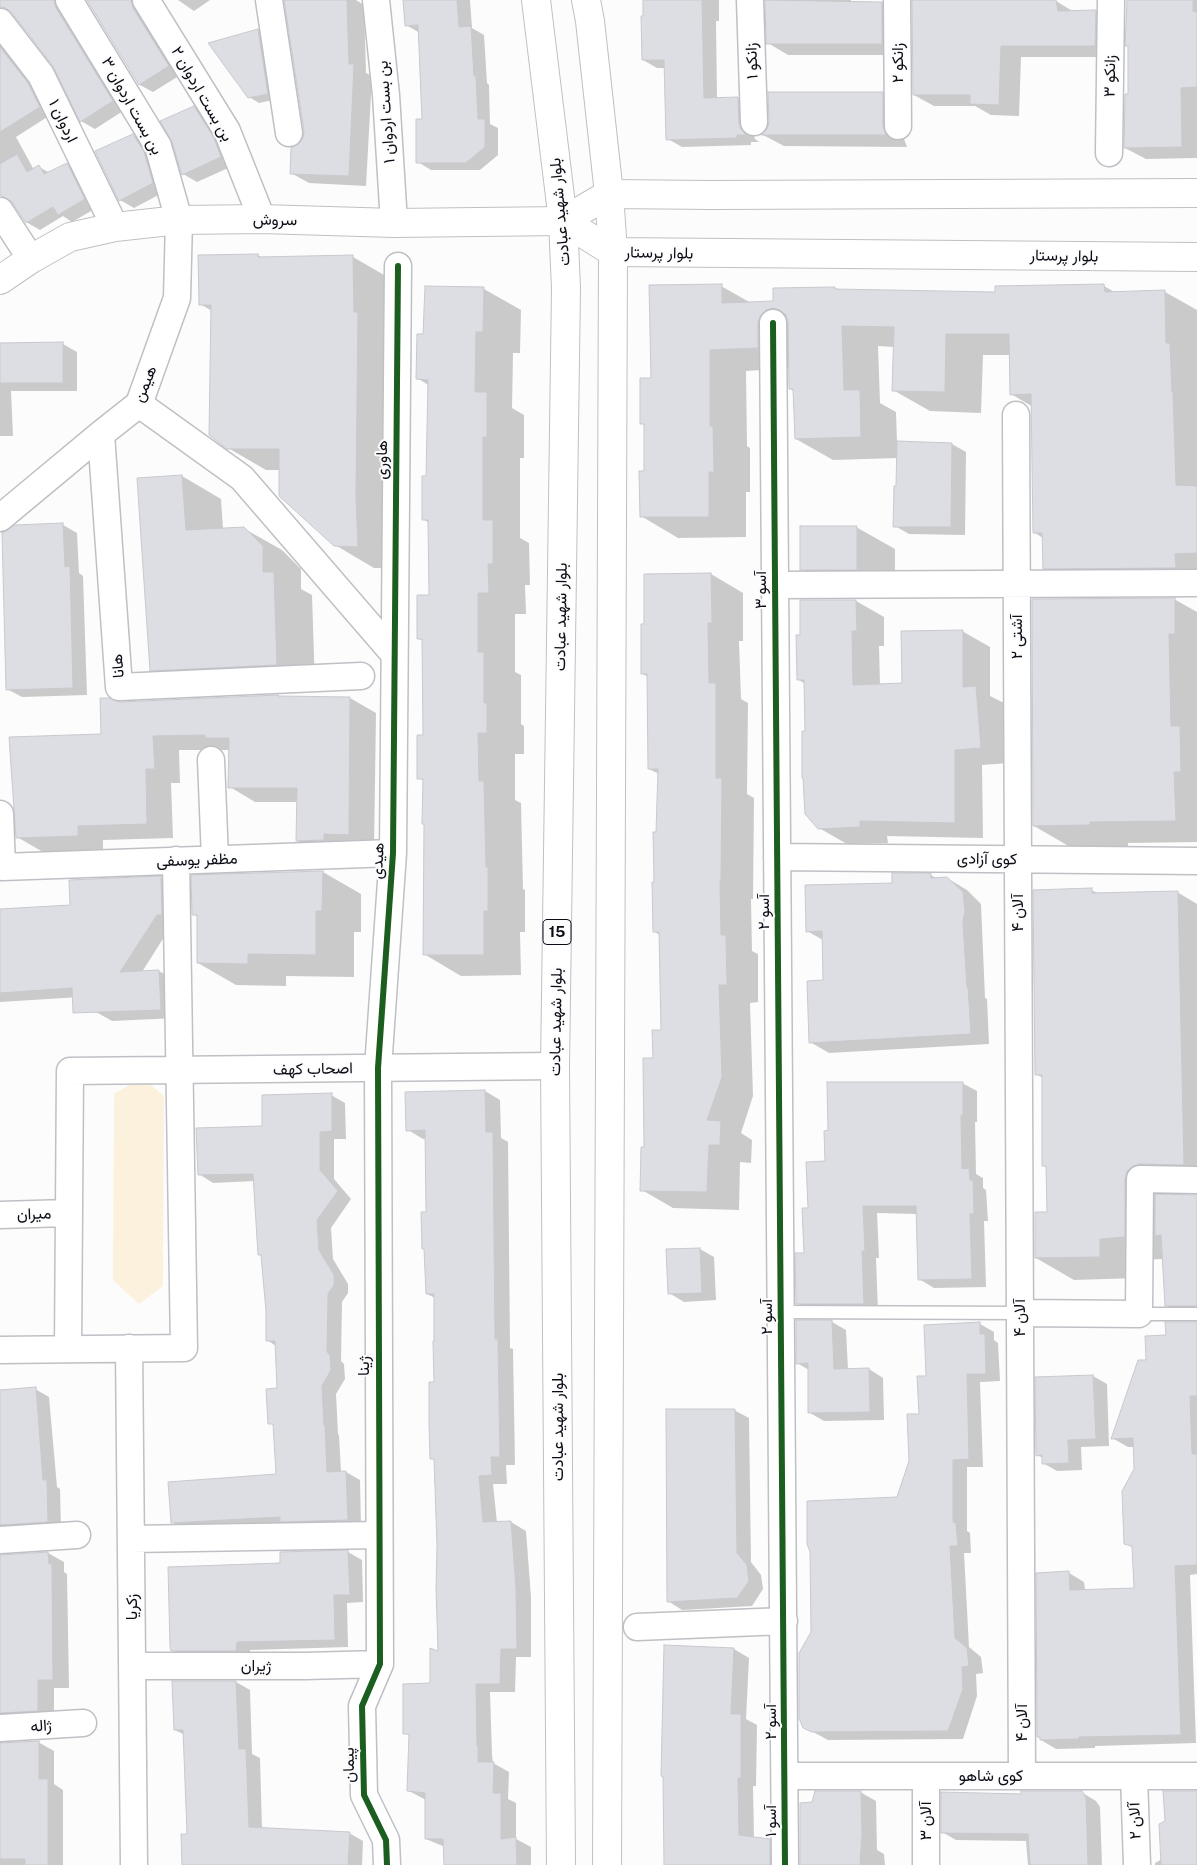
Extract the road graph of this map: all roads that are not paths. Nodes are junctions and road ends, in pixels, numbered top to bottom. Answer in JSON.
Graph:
{"nodes":[{"id":1,"x":69,"y":0,"type":"edge"},
{"id":2,"x":146,"y":0,"type":"edge"},
{"id":3,"x":269,"y":0,"type":"edge"},
{"id":4,"x":376,"y":0,"type":"edge"},
{"id":5,"x":536,"y":0,"type":"edge"},
{"id":6,"x":586,"y":0,"type":"edge"},
{"id":7,"x":750,"y":0,"type":"edge"},
{"id":8,"x":897,"y":0,"type":"edge"},
{"id":9,"x":1111,"y":0,"type":"edge"},
{"id":10,"x":0,"y":22,"type":"edge"},
{"id":11,"x":754,"y":122,"type":"dead end"},
{"id":12,"x":898,"y":126,"type":"dead end"},
{"id":13,"x":289,"y":133,"type":"dead end"},
{"id":14,"x":1109,"y":153,"type":"dead end"},
{"id":15,"x":1197,"y":193,"type":"edge"},
{"id":16,"x":610,"y":194,"type":"junction"},
{"id":17,"x":0,"y":211,"type":"edge"},
{"id":18,"x":262,"y":219,"type":"junction"},
{"id":19,"x":179,"y":220,"type":"junction"},
{"id":20,"x":562,"y":221,"type":"junction"},
{"id":21,"x":394,"y":223,"type":"junction"},
{"id":22,"x":116,"y":228,"type":"junction"},
{"id":23,"x":613,"y":252,"type":"junction"},
{"id":24,"x":1197,"y":257,"type":"edge"},
{"id":25,"x":31,"y":259,"type":"junction"},
{"id":26,"x":398,"y":266,"type":"dead end"},
{"id":27,"x":0,"y":280,"type":"edge"},
{"id":28,"x":773,"y":323,"type":"dead end"},
{"id":29,"x":140,"y":404,"type":"junction"},
{"id":30,"x":1016,"y":415,"type":"dead end"},
{"id":31,"x":101,"y":434,"type":"junction"},
{"id":32,"x":0,"y":518,"type":"edge"},
{"id":33,"x":1197,"y":583,"type":"edge"},
{"id":34,"x":775,"y":584,"type":"junction"},
{"id":35,"x":1017,"y":584,"type":"junction"},
{"id":36,"x":394,"y":654,"type":"junction"},
{"id":37,"x":361,"y":676,"type":"dead end"},
{"id":38,"x":211,"y":760,"type":"dead end"},
{"id":39,"x":0,"y":814,"type":"edge"},
{"id":40,"x":393,"y":853,"type":"junction"},
{"id":41,"x":777,"y":857,"type":"junction"},
{"id":42,"x":215,"y":859,"type":"junction"},
{"id":43,"x":176,"y":860,"type":"junction"},
{"id":44,"x":1018,"y":860,"type":"junction"},
{"id":45,"x":1197,"y":861,"type":"edge"},
{"id":46,"x":555,"y":1066,"type":"junction"},
{"id":47,"x":378,"y":1068,"type":"junction"},
{"id":48,"x":180,"y":1070,"type":"junction"},
{"id":49,"x":1197,"y":1180,"type":"edge"},
{"id":50,"x":68,"y":1213,"type":"junction"},
{"id":51,"x":0,"y":1215,"type":"edge"},
{"id":52,"x":781,"y":1312,"type":"junction"},
{"id":53,"x":1020,"y":1313,"type":"junction"},
{"id":54,"x":1139,"y":1314,"type":"junction"},
{"id":55,"x":1197,"y":1314,"type":"edge"},
{"id":56,"x":129,"y":1348,"type":"junction"},
{"id":57,"x":68,"y":1349,"type":"junction"},
{"id":58,"x":0,"y":1350,"type":"edge"},
{"id":59,"x":379,"y":1535,"type":"junction"},
{"id":60,"x":77,"y":1536,"type":"dead end"},
{"id":61,"x":131,"y":1539,"type":"junction"},
{"id":62,"x":0,"y":1540,"type":"edge"},
{"id":63,"x":784,"y":1620,"type":"junction"},
{"id":64,"x":637,"y":1627,"type":"dead end"},
{"id":65,"x":380,"y":1664,"type":"junction"},
{"id":66,"x":132,"y":1666,"type":"junction"},
{"id":67,"x":83,"y":1723,"type":"dead end"},
{"id":68,"x":0,"y":1728,"type":"edge"},
{"id":69,"x":785,"y":1776,"type":"junction"},
{"id":70,"x":926,"y":1776,"type":"junction"},
{"id":71,"x":1022,"y":1776,"type":"junction"},
{"id":72,"x":1134,"y":1776,"type":"junction"},
{"id":73,"x":1197,"y":1776,"type":"edge"},
{"id":74,"x":134,"y":1865,"type":"edge"},
{"id":75,"x":387,"y":1865,"type":"edge"},
{"id":76,"x":561,"y":1865,"type":"edge"},
{"id":77,"x":607,"y":1865,"type":"edge"},
{"id":78,"x":785,"y":1865,"type":"edge"},
{"id":79,"x":926,"y":1865,"type":"edge"},
{"id":80,"x":1137,"y":1865,"type":"edge"}],
"edges":[{"from":1,"to":19,"type":"street","name":"بن بست اردوان ۳"},
{"from":2,"to":18,"type":"street","name":"بن بست اردوان ۲"},
{"from":3,"to":13,"type":"street"},
{"from":4,"to":21,"type":"street","name":"بن بست اردوان ۱"},
{"from":5,"to":20,"type":"main road","name":"بلوار شهید عبادت","number":"15"},
{"from":6,"to":16,"type":"main road"},
{"from":7,"to":11,"type":"street","name":"زانکو ۱"},
{"from":8,"to":12,"type":"street","name":"زانکو ۲"},
{"from":9,"to":14,"type":"street","name":"زانکو ۳"},
{"from":10,"to":22,"type":"street","name":"اردوان ۱"},
{"from":15,"to":16,"type":"main road"},
{"from":16,"to":20,"type":"main road"},
{"from":16,"to":23,"type":"main road"},
{"from":17,"to":25,"type":"street"},
{"from":18,"to":19,"type":"main road","name":"سروش"},
{"from":18,"to":21,"type":"main road","name":"سروش"},
{"from":19,"to":22,"type":"main road","name":"سروش"},
{"from":19,"to":29,"type":"street","name":"هیمن"},
{"from":20,"to":21,"type":"main road","name":"سروش"},
{"from":20,"to":23,"type":"main road","name":"بلوار پرستار"},
{"from":20,"to":46,"type":"main road","name":"بلوار شهید عبادت","number":"15"},
{"from":22,"to":25,"type":"main road","name":"سروش"},
{"from":23,"to":24,"type":"main road","name":"بلوار پرستار"},
{"from":23,"to":77,"type":"main road"},
{"from":25,"to":27,"type":"main road","name":"سروش"},
{"from":26,"to":36,"type":"street","name":"هاوری"},
{"from":28,"to":34,"type":"street","name":"آسو ۳"},
{"from":29,"to":31,"type":"street","name":"هیمن"},
{"from":29,"to":36,"type":"street"},
{"from":30,"to":35,"type":"street","name":"آشتی ۲"},
{"from":31,"to":32,"type":"street","name":"هیمن"},
{"from":31,"to":37,"type":"street","name":"هانا"},
{"from":33,"to":35,"type":"street"},
{"from":34,"to":35,"type":"street"},
{"from":34,"to":41,"type":"street","name":"آسو ۳"},
{"from":35,"to":44,"type":"street","name":"آشتی ۲"},
{"from":36,"to":40,"type":"street","name":"هیدی"},
{"from":38,"to":42,"type":"street"},
{"from":39,"to":43,"type":"street","name":"مظفر یوسفی"},
{"from":40,"to":42,"type":"street","name":"مظفر یوسفی"},
{"from":40,"to":47,"type":"street","name":"هیدی"},
{"from":41,"to":44,"type":"street","name":"کوی آزادی"},
{"from":41,"to":52,"type":"street","name":"آسو ۲"},
{"from":42,"to":43,"type":"street","name":"مظفر یوسفی"},
{"from":43,"to":48,"type":"street"},
{"from":44,"to":45,"type":"street","name":"کوی آزادی"},
{"from":44,"to":53,"type":"street","name":"آلان ۴"},
{"from":46,"to":47,"type":"street","name":"اصحاب کهف"},
{"from":46,"to":76,"type":"main road","name":"بلوار شهید عبادت","number":"15"},
{"from":47,"to":48,"type":"street","name":"اصحاب کهف"},
{"from":47,"to":59,"type":"street","name":"ژینا"},
{"from":48,"to":50,"type":"street","name":"اصحاب کهف"},
{"from":48,"to":56,"type":"street"},
{"from":49,"to":54,"type":"street"},
{"from":50,"to":51,"type":"street","name":"میران"},
{"from":50,"to":57,"type":"street"},
{"from":52,"to":53,"type":"lane"},
{"from":52,"to":63,"type":"street","name":"آسو ۲"},
{"from":53,"to":54,"type":"street"},
{"from":53,"to":71,"type":"street","name":"آلان ۴"},
{"from":54,"to":55,"type":"lane"},
{"from":56,"to":57,"type":"street"},
{"from":56,"to":61,"type":"street","name":"زکریا"},
{"from":57,"to":58,"type":"street"},
{"from":59,"to":61,"type":"street"},
{"from":59,"to":65,"type":"street","name":"ژینا"},
{"from":60,"to":62,"type":"street"},
{"from":61,"to":66,"type":"street","name":"زکریا"},
{"from":63,"to":64,"type":"street"},
{"from":63,"to":69,"type":"street","name":"آسو ۲"},
{"from":65,"to":66,"type":"street","name":"ژیران"},
{"from":65,"to":75,"type":"street","name":"پیمان"},
{"from":66,"to":74,"type":"street","name":"زکریا"},
{"from":67,"to":68,"type":"street","name":"ژاله"},
{"from":69,"to":70,"type":"street","name":"کوی شاهو"},
{"from":69,"to":78,"type":"street","name":"آسو ۱"},
{"from":70,"to":71,"type":"street","name":"کوی شاهو"},
{"from":70,"to":79,"type":"street","name":"آلان ۳"},
{"from":71,"to":72,"type":"street","name":"کوی شاهو"},
{"from":72,"to":73,"type":"street","name":"کوی شاهو"},
{"from":72,"to":80,"type":"street","name":"آلان ۲"}]}
